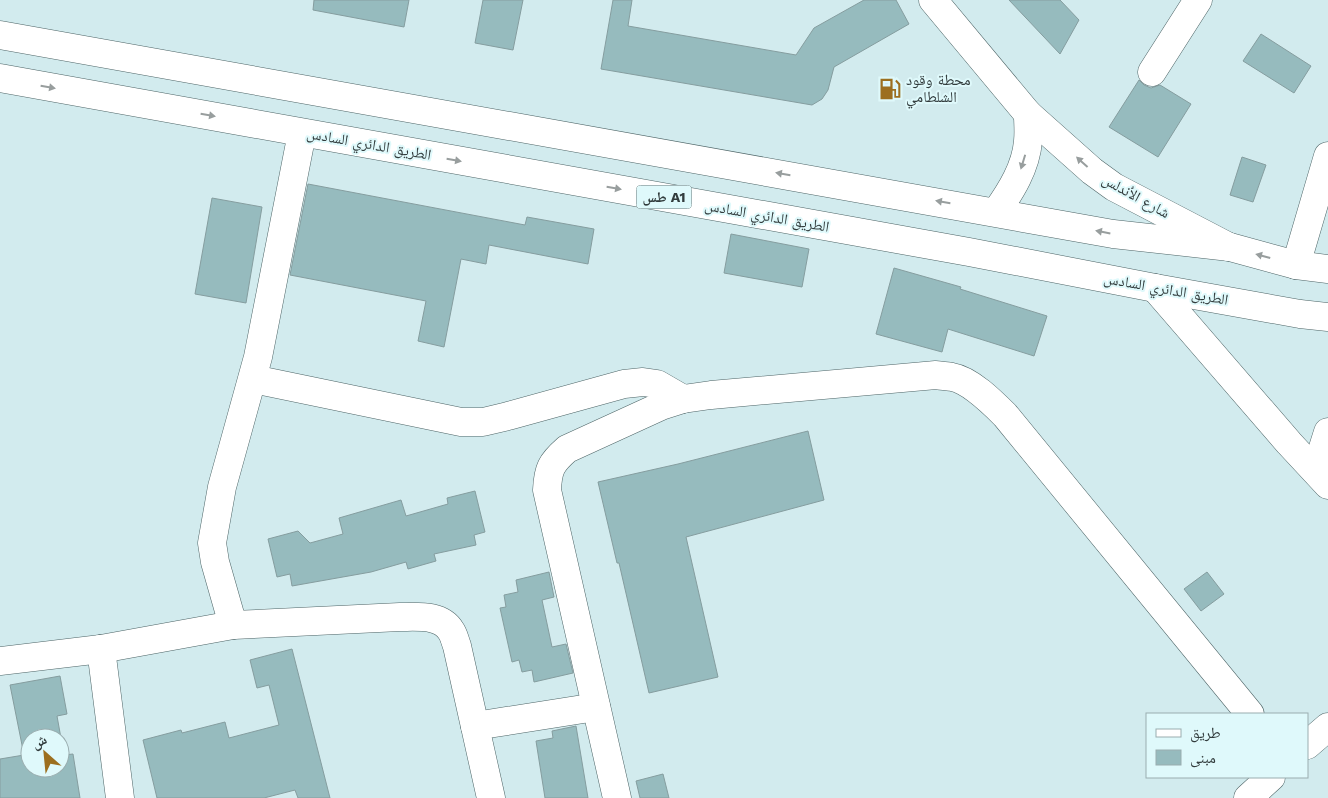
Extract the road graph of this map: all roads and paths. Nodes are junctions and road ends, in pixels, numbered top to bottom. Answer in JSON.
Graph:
{"nodes":[{"id":1,"x":933,"y":0,"type":"edge"},
{"id":2,"x":1198,"y":0,"type":"edge"},
{"id":3,"x":0,"y":35,"type":"edge"},
{"id":4,"x":1152,"y":72,"type":"dead end"},
{"id":5,"x":0,"y":78,"type":"edge"},
{"id":6,"x":1028,"y":114,"type":"junction"},
{"id":7,"x":302,"y":133,"type":"junction"},
{"id":8,"x":1328,"y":156,"type":"edge"},
{"id":9,"x":996,"y":212,"type":"junction"},
{"id":10,"x":1230,"y":247,"type":"junction"},
{"id":11,"x":1296,"y":265,"type":"junction"},
{"id":12,"x":1328,"y":269,"type":"edge"},
{"id":13,"x":1155,"y":288,"type":"junction"},
{"id":14,"x":1328,"y":317,"type":"edge"},
{"id":15,"x":253,"y":379,"type":"junction"},
{"id":16,"x":683,"y":399,"type":"junction"},
{"id":17,"x":1328,"y":432,"type":"edge"},
{"id":18,"x":1322,"y":478,"type":"edge"},
{"id":19,"x":233,"y":625,"type":"junction"},
{"id":20,"x":101,"y":649,"type":"junction"},
{"id":21,"x":0,"y":661,"type":"edge"},
{"id":22,"x":596,"y":707,"type":"junction"},
{"id":23,"x":1249,"y":713,"type":"edge"},
{"id":24,"x":475,"y":726,"type":"junction"},
{"id":25,"x":1271,"y":778,"type":"edge"},
{"id":26,"x":120,"y":798,"type":"edge"},
{"id":27,"x":491,"y":798,"type":"edge"},
{"id":28,"x":617,"y":798,"type":"edge"},
{"id":29,"x":1248,"y":798,"type":"edge"}],
"edges":[{"from":1,"to":6,"type":"main road","name":"شارع الأندلس"},
{"from":2,"to":4,"type":"main road"},
{"from":9,"to":3,"type":"main road","one_way":true},
{"from":5,"to":7,"type":"main road","name":"الطريق الدائري السادس","number":"طس A1","one_way":true},
{"from":6,"to":9,"type":"main road","one_way":true},
{"from":10,"to":6,"type":"main road","name":"شارع الأندلس","one_way":true},
{"from":7,"to":13,"type":"main road","name":"الطريق الدائري السادس","number":"طس A1","one_way":true},
{"from":7,"to":15,"type":"main road"},
{"from":8,"to":11,"type":"main road"},
{"from":10,"to":9,"type":"main road","one_way":true},
{"from":11,"to":10,"type":"main road","one_way":true},
{"from":11,"to":12,"type":"main road"},
{"from":13,"to":14,"type":"main road","name":"الطريق الدائري السادس","number":"طس A1"},
{"from":13,"to":18,"type":"main road"},
{"from":15,"to":16,"type":"main road"},
{"from":15,"to":19,"type":"main road"},
{"from":16,"to":22,"type":"main road"},
{"from":16,"to":23,"type":"main road"},
{"from":17,"to":18,"type":"main road"},
{"from":19,"to":20,"type":"main road"},
{"from":19,"to":24,"type":"main road"},
{"from":20,"to":21,"type":"main road"},
{"from":20,"to":26,"type":"main road"},
{"from":22,"to":24,"type":"main road"},
{"from":22,"to":28,"type":"main road"},
{"from":24,"to":27,"type":"main road"},
{"from":25,"to":29,"type":"main road"}]}
